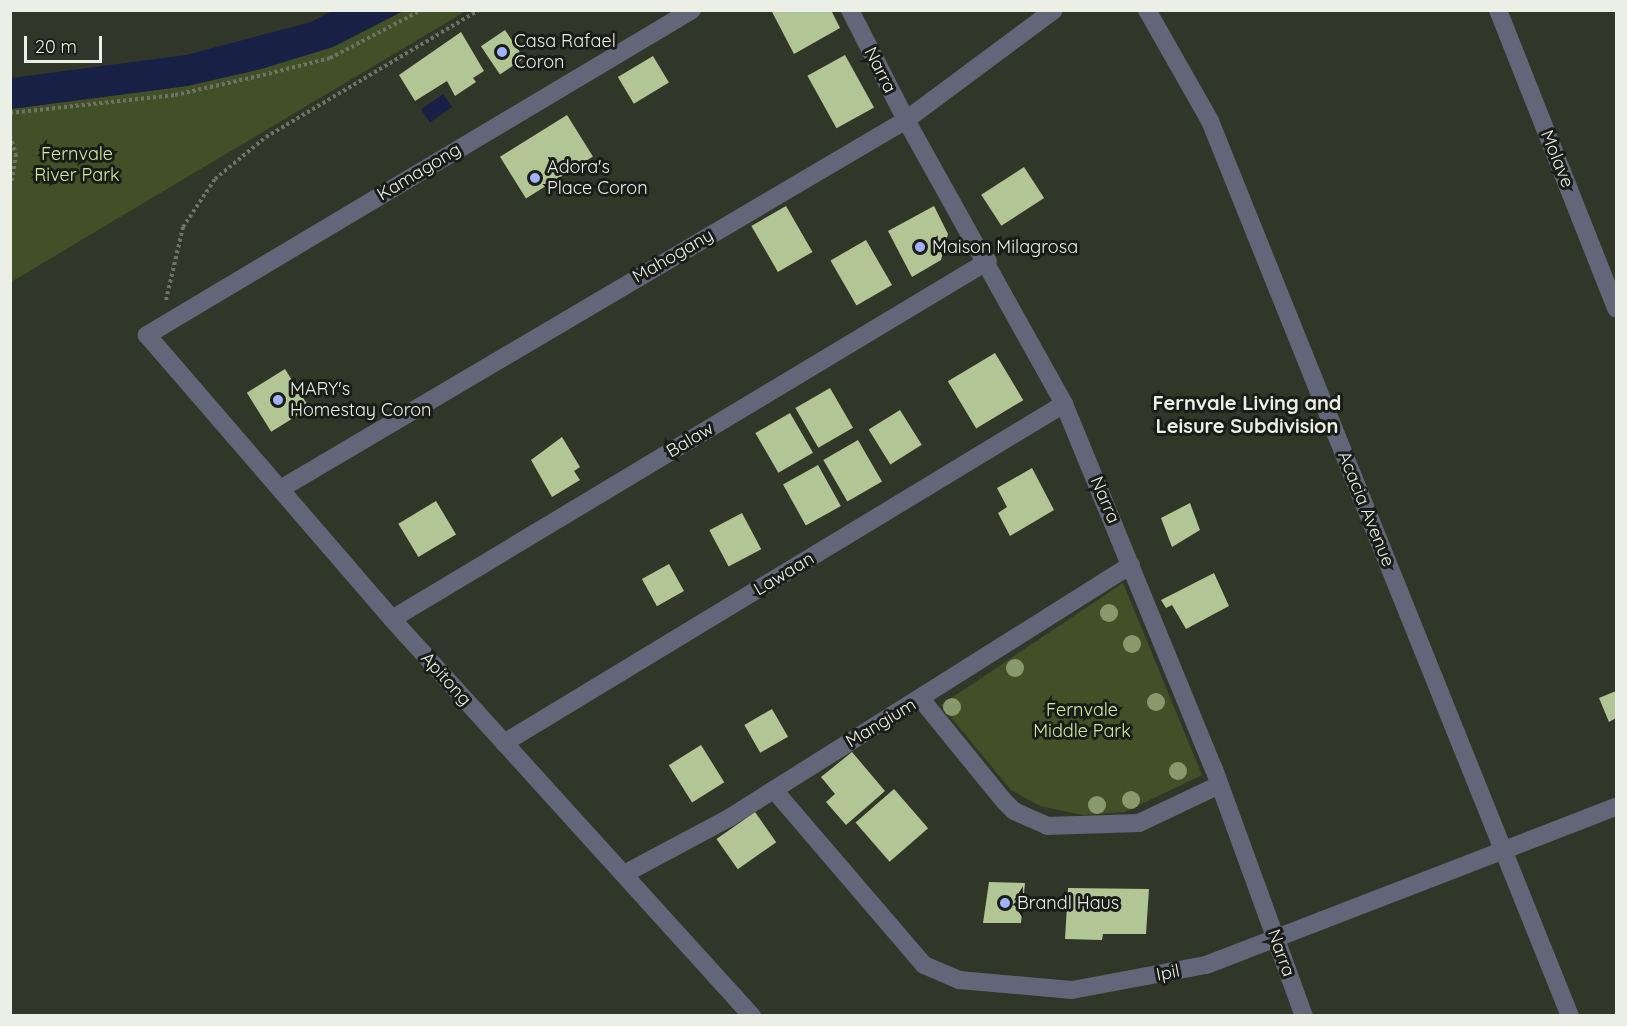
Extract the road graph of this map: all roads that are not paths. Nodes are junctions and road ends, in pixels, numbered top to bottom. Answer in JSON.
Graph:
{"nodes":[{"id":1,"x":692,"y":10,"type":"edge"},
{"id":2,"x":850,"y":10,"type":"edge"},
{"id":3,"x":1054,"y":10,"type":"edge"},
{"id":4,"x":1147,"y":10,"type":"edge"},
{"id":5,"x":1498,"y":10,"type":"edge"},
{"id":6,"x":906,"y":120,"type":"junction"},
{"id":7,"x":988,"y":261,"type":"junction"},
{"id":8,"x":1617,"y":308,"type":"edge"},
{"id":9,"x":147,"y":335,"type":"joint"},
{"id":10,"x":1064,"y":404,"type":"junction"},
{"id":11,"x":282,"y":488,"type":"junction"},
{"id":12,"x":1131,"y":565,"type":"junction"},
{"id":13,"x":392,"y":619,"type":"junction"},
{"id":14,"x":921,"y":699,"type":"junction"},
{"id":15,"x":504,"y":743,"type":"junction"},
{"id":16,"x":1219,"y":785,"type":"junction"},
{"id":17,"x":774,"y":790,"type":"junction"},
{"id":18,"x":1617,"y":807,"type":"edge"},
{"id":19,"x":1503,"y":850,"type":"junction"},
{"id":20,"x":626,"y":873,"type":"junction"},
{"id":21,"x":1276,"y":939,"type":"junction"},
{"id":22,"x":752,"y":1016,"type":"edge"},
{"id":23,"x":1304,"y":1016,"type":"edge"},
{"id":24,"x":1570,"y":1016,"type":"edge"}],
"edges":[{"from":1,"to":9,"type":"street","name":"Kamagong"},
{"from":2,"to":6,"type":"street","name":"Narra"},
{"from":3,"to":6,"type":"street","name":"Mahogany"},
{"from":4,"to":19,"type":"street","name":"Acacia Avenue"},
{"from":5,"to":8,"type":"street","name":"Molave"},
{"from":6,"to":7,"type":"street","name":"Narra"},
{"from":6,"to":11,"type":"street","name":"Mahogany"},
{"from":7,"to":10,"type":"street","name":"Narra"},
{"from":7,"to":13,"type":"street","name":"Balaw"},
{"from":9,"to":11,"type":"street","name":"Apitong"},
{"from":10,"to":12,"type":"street","name":"Narra"},
{"from":10,"to":15,"type":"street","name":"Lawaan"},
{"from":11,"to":13,"type":"street","name":"Apitong"},
{"from":12,"to":14,"type":"street","name":"Mangium"},
{"from":12,"to":16,"type":"street","name":"Narra"},
{"from":13,"to":15,"type":"street","name":"Apitong"},
{"from":14,"to":16,"type":"street"},
{"from":14,"to":17,"type":"street","name":"Mangium"},
{"from":15,"to":20,"type":"street","name":"Apitong"},
{"from":16,"to":21,"type":"street","name":"Narra"},
{"from":17,"to":20,"type":"street","name":"Mangium"},
{"from":17,"to":21,"type":"street","name":"Ipil"},
{"from":18,"to":19,"type":"street","name":"Ipil"},
{"from":19,"to":21,"type":"street","name":"Ipil"},
{"from":19,"to":24,"type":"street","name":"Acacia Avenue"},
{"from":20,"to":22,"type":"street","name":"Apitong"},
{"from":21,"to":23,"type":"street","name":"Narra"}]}
